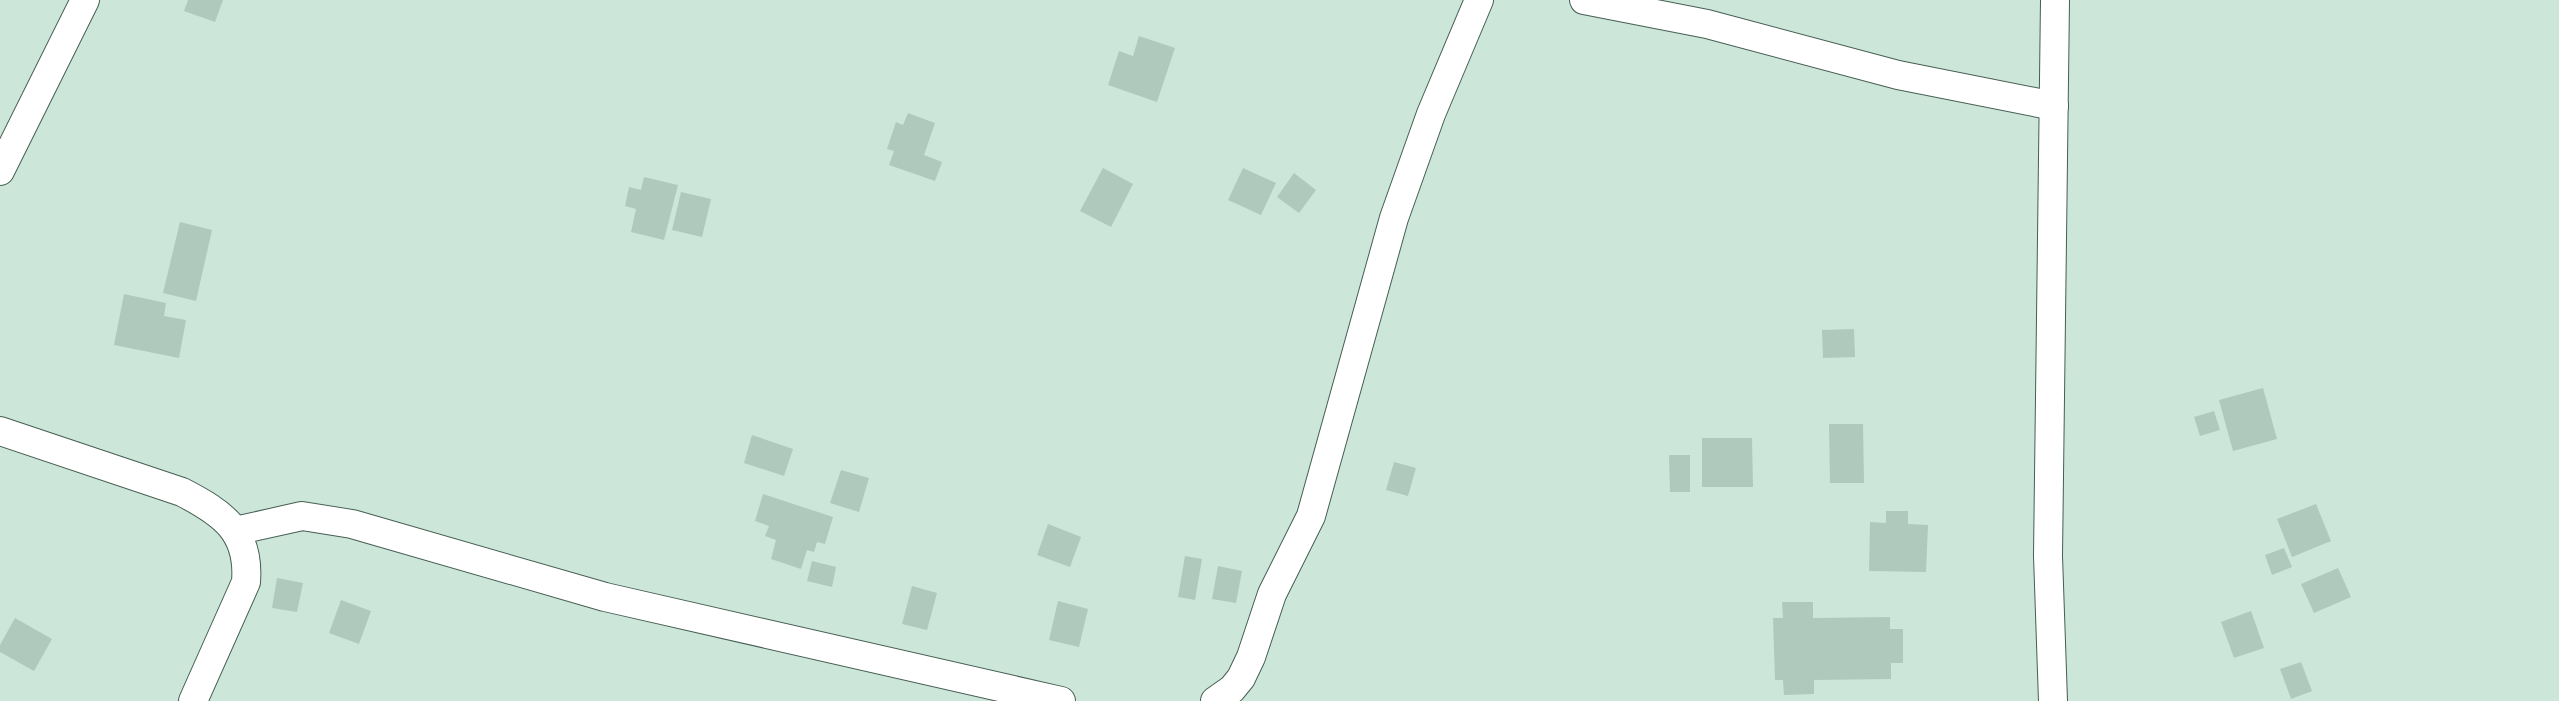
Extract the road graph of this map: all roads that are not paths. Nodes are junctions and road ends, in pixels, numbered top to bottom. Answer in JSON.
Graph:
{"nodes":[{"id":1,"x":85,"y":0,"type":"edge"},
{"id":2,"x":1479,"y":0,"type":"edge"},
{"id":3,"x":1584,"y":0,"type":"edge"},
{"id":4,"x":2055,"y":0,"type":"edge"},
{"id":5,"x":2054,"y":106,"type":"junction"},
{"id":6,"x":0,"y":170,"type":"edge"},
{"id":7,"x":0,"y":432,"type":"edge"},
{"id":8,"x":235,"y":531,"type":"junction"},
{"id":9,"x":193,"y":701,"type":"edge"},
{"id":10,"x":1061,"y":701,"type":"edge"},
{"id":11,"x":1215,"y":701,"type":"edge"},
{"id":12,"x":2053,"y":701,"type":"edge"}],
"edges":[{"from":1,"to":6,"type":"street"},
{"from":2,"to":11,"type":"street"},
{"from":3,"to":5,"type":"street"},
{"from":4,"to":5,"type":"street"},
{"from":5,"to":12,"type":"street"},
{"from":7,"to":8,"type":"street"},
{"from":8,"to":9,"type":"street"},
{"from":8,"to":10,"type":"street"}]}
